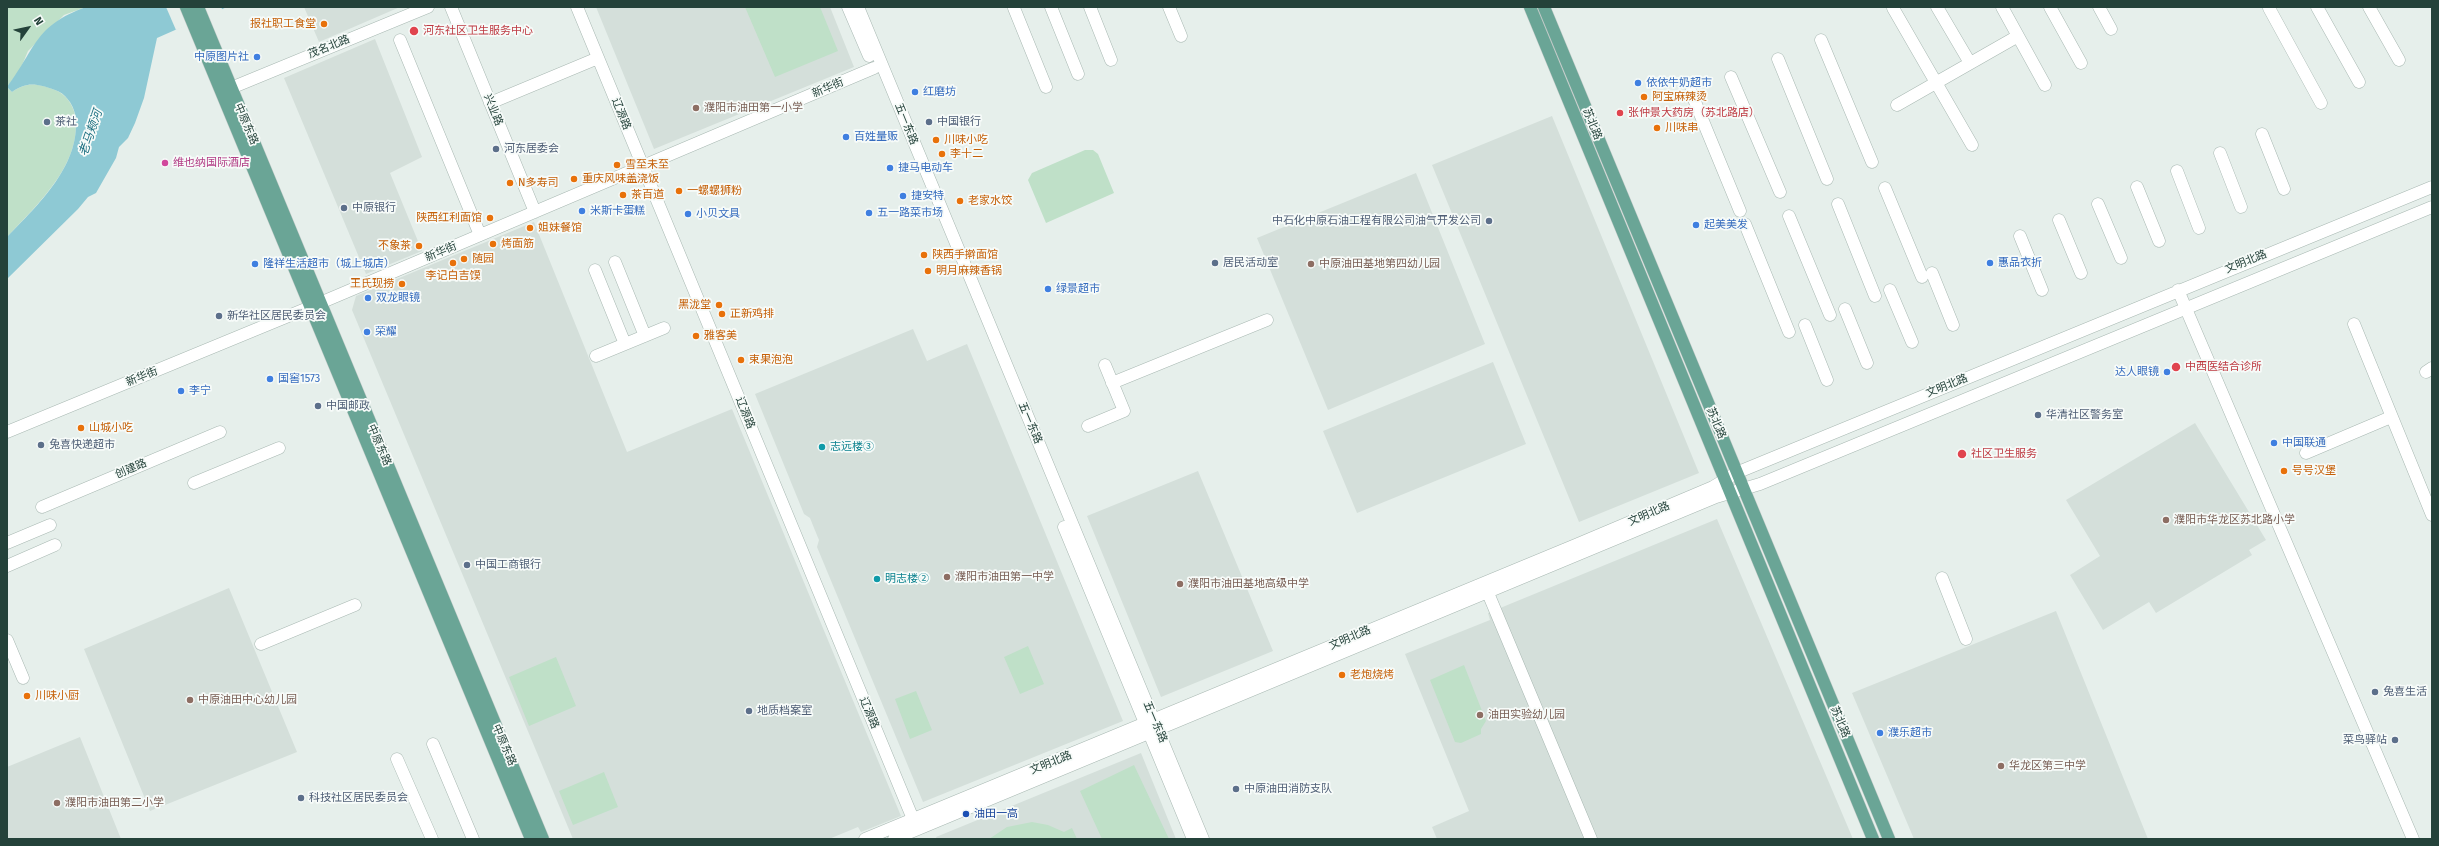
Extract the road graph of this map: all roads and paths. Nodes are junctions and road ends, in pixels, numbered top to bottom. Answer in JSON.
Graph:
{"nodes":[{"id":1,"x":186,"y":7,"type":"edge"},
{"id":2,"x":198,"y":7,"type":"edge"},
{"id":3,"x":428,"y":7,"type":"edge"},
{"id":4,"x":451,"y":7,"type":"edge"},
{"id":5,"x":577,"y":7,"type":"edge"},
{"id":6,"x":848,"y":7,"type":"edge"},
{"id":7,"x":858,"y":7,"type":"edge"},
{"id":8,"x":1051,"y":7,"type":"edge"},
{"id":9,"x":1090,"y":7,"type":"edge"},
{"id":10,"x":1169,"y":7,"type":"edge"},
{"id":11,"x":1530,"y":7,"type":"edge"},
{"id":12,"x":1544,"y":7,"type":"edge"},
{"id":13,"x":1936,"y":7,"type":"edge"},
{"id":14,"x":2002,"y":7,"type":"edge"},
{"id":15,"x":2050,"y":7,"type":"edge"},
{"id":16,"x":2099,"y":7,"type":"edge"},
{"id":17,"x":2317,"y":7,"type":"edge"},
{"id":18,"x":2369,"y":7,"type":"edge"},
{"id":19,"x":1014,"y":8,"type":"dead end"},
{"id":20,"x":1893,"y":8,"type":"edge"},
{"id":21,"x":2269,"y":8,"type":"dead end"},
{"id":22,"x":199,"y":23,"type":"junction"},
{"id":23,"x":2111,"y":30,"type":"dead end"},
{"id":24,"x":1181,"y":36,"type":"dead end"},
{"id":25,"x":2018,"y":36,"type":"junction"},
{"id":26,"x":400,"y":40,"type":"dead end"},
{"id":27,"x":1821,"y":40,"type":"dead end"},
{"id":28,"x":598,"y":58,"type":"junction"},
{"id":29,"x":1778,"y":59,"type":"dead end"},
{"id":30,"x":1111,"y":60,"type":"dead end"},
{"id":31,"x":2399,"y":60,"type":"dead end"},
{"id":32,"x":1970,"y":63,"type":"junction"},
{"id":33,"x":2081,"y":63,"type":"dead end"},
{"id":34,"x":874,"y":68,"type":"junction"},
{"id":35,"x":1078,"y":74,"type":"dead end"},
{"id":36,"x":1731,"y":77,"type":"dead end"},
{"id":37,"x":1936,"y":82,"type":"junction"},
{"id":38,"x":2359,"y":82,"type":"dead end"},
{"id":39,"x":2045,"y":85,"type":"dead end"},
{"id":40,"x":1046,"y":87,"type":"dead end"},
{"id":41,"x":231,"y":88,"type":"junction"},
{"id":42,"x":1691,"y":92,"type":"dead end"},
{"id":43,"x":490,"y":103,"type":"junction"},
{"id":44,"x":2321,"y":103,"type":"dead end"},
{"id":45,"x":1897,"y":105,"type":"dead end"},
{"id":46,"x":2262,"y":134,"type":"dead end"},
{"id":47,"x":1972,"y":146,"type":"dead end"},
{"id":48,"x":2220,"y":153,"type":"dead end"},
{"id":49,"x":1872,"y":162,"type":"dead end"},
{"id":50,"x":643,"y":167,"type":"junction"},
{"id":51,"x":2177,"y":171,"type":"dead end"},
{"id":52,"x":1827,"y":179,"type":"dead end"},
{"id":53,"x":2137,"y":187,"type":"dead end"},
{"id":54,"x":2432,"y":187,"type":"edge"},
{"id":55,"x":1885,"y":188,"type":"dead end"},
{"id":56,"x":2284,"y":189,"type":"dead end"},
{"id":57,"x":1780,"y":192,"type":"dead end"},
{"id":58,"x":1838,"y":204,"type":"dead end"},
{"id":59,"x":2098,"y":204,"type":"dead end"},
{"id":60,"x":2241,"y":207,"type":"dead end"},
{"id":61,"x":2432,"y":207,"type":"edge"},
{"id":62,"x":1740,"y":210,"type":"dead end"},
{"id":63,"x":535,"y":212,"type":"junction"},
{"id":64,"x":1789,"y":216,"type":"dead end"},
{"id":65,"x":2059,"y":220,"type":"dead end"},
{"id":66,"x":1745,"y":224,"type":"dead end"},
{"id":67,"x":2199,"y":228,"type":"dead end"},
{"id":68,"x":480,"y":235,"type":"junction"},
{"id":69,"x":2020,"y":236,"type":"dead end"},
{"id":70,"x":2159,"y":241,"type":"dead end"},
{"id":71,"x":2121,"y":258,"type":"dead end"},
{"id":72,"x":614,"y":262,"type":"dead end"},
{"id":73,"x":595,"y":270,"type":"dead end"},
{"id":74,"x":2081,"y":273,"type":"dead end"},
{"id":75,"x":1890,"y":290,"type":"dead end"},
{"id":76,"x":2042,"y":290,"type":"dead end"},
{"id":77,"x":2178,"y":290,"type":"junction"},
{"id":78,"x":1875,"y":296,"type":"dead end"},
{"id":79,"x":315,"y":305,"type":"junction"},
{"id":80,"x":2186,"y":308,"type":"junction"},
{"id":81,"x":1845,"y":309,"type":"dead end"},
{"id":82,"x":1830,"y":315,"type":"dead end"},
{"id":83,"x":1267,"y":320,"type":"dead end"},
{"id":84,"x":2354,"y":324,"type":"dead end"},
{"id":85,"x":1805,"y":325,"type":"dead end"},
{"id":86,"x":1953,"y":325,"type":"dead end"},
{"id":87,"x":664,"y":328,"type":"dead end"},
{"id":88,"x":1789,"y":332,"type":"dead end"},
{"id":89,"x":645,"y":336,"type":"junction"},
{"id":90,"x":1912,"y":342,"type":"dead end"},
{"id":91,"x":625,"y":344,"type":"junction"},
{"id":92,"x":596,"y":356,"type":"dead end"},
{"id":93,"x":1867,"y":363,"type":"dead end"},
{"id":94,"x":1105,"y":365,"type":"dead end"},
{"id":95,"x":1827,"y":380,"type":"dead end"},
{"id":96,"x":1112,"y":383,"type":"junction"},
{"id":97,"x":2392,"y":417,"type":"junction"},
{"id":98,"x":1088,"y":426,"type":"dead end"},
{"id":99,"x":7,"y":432,"type":"edge"},
{"id":100,"x":220,"y":432,"type":"dead end"},
{"id":101,"x":279,"y":448,"type":"dead end"},
{"id":102,"x":2306,"y":453,"type":"dead end"},
{"id":103,"x":1736,"y":473,"type":"junction"},
{"id":104,"x":1725,"y":480,"type":"junction"},
{"id":105,"x":194,"y":483,"type":"dead end"},
{"id":106,"x":1743,"y":489,"type":"junction"},
{"id":107,"x":1730,"y":493,"type":"junction"},
{"id":108,"x":42,"y":507,"type":"dead end"},
{"id":109,"x":2432,"y":515,"type":"edge"},
{"id":110,"x":50,"y":525,"type":"dead end"},
{"id":111,"x":7,"y":543,"type":"edge"},
{"id":112,"x":55,"y":545,"type":"dead end"},
{"id":113,"x":7,"y":566,"type":"edge"},
{"id":114,"x":1942,"y":578,"type":"dead end"},
{"id":115,"x":1488,"y":593,"type":"junction"},
{"id":116,"x":355,"y":605,"type":"dead end"},
{"id":117,"x":1966,"y":639,"type":"dead end"},
{"id":118,"x":7,"y":640,"type":"edge"},
{"id":119,"x":261,"y":644,"type":"dead end"},
{"id":120,"x":23,"y":678,"type":"dead end"},
{"id":121,"x":1152,"y":727,"type":"junction"},
{"id":122,"x":433,"y":744,"type":"dead end"},
{"id":123,"x":397,"y":759,"type":"dead end"},
{"id":124,"x":913,"y":820,"type":"junction"},
{"id":125,"x":432,"y":839,"type":"edge"},
{"id":126,"x":473,"y":839,"type":"edge"},
{"id":127,"x":531,"y":839,"type":"edge"},
{"id":128,"x":543,"y":839,"type":"edge"},
{"id":129,"x":865,"y":839,"type":"edge"},
{"id":130,"x":894,"y":839,"type":"edge"},
{"id":131,"x":1193,"y":839,"type":"edge"},
{"id":132,"x":1203,"y":839,"type":"edge"},
{"id":133,"x":1591,"y":839,"type":"edge"},
{"id":134,"x":1873,"y":839,"type":"edge"},
{"id":135,"x":1889,"y":839,"type":"edge"},
{"id":136,"x":2413,"y":839,"type":"edge"}],
"edges":[{"from":1,"to":22,"type":"main road","name":"中原东路"},
{"from":2,"to":22,"type":"main road","name":"中原东路"},
{"from":3,"to":41,"type":"street","name":"茂名北路"},
{"from":4,"to":43,"type":"street","name":"兴业路"},
{"from":5,"to":28,"type":"street","name":"辽源路"},
{"from":6,"to":34,"type":"street","name":"五一东路"},
{"from":7,"to":121,"type":"street","name":"五一东路"},
{"from":8,"to":35,"type":"street"},
{"from":9,"to":30,"type":"street"},
{"from":10,"to":24,"type":"street"},
{"from":11,"to":104,"type":"main road","name":"苏北路"},
{"from":12,"to":103,"type":"main road","name":"苏北路"},
{"from":13,"to":32,"type":"street"},
{"from":14,"to":25,"type":"street"},
{"from":15,"to":33,"type":"street"},
{"from":16,"to":23,"type":"street"},
{"from":17,"to":38,"type":"street"},
{"from":18,"to":31,"type":"street"},
{"from":19,"to":40,"type":"street"},
{"from":20,"to":37,"type":"street"},
{"from":21,"to":44,"type":"street"},
{"from":22,"to":41,"type":"main road","name":"中原东路"},
{"from":22,"to":79,"type":"main road","name":"中原东路"},
{"from":25,"to":32,"type":"street"},
{"from":25,"to":39,"type":"street"},
{"from":26,"to":68,"type":"street"},
{"from":27,"to":49,"type":"street"},
{"from":28,"to":43,"type":"street"},
{"from":28,"to":50,"type":"street","name":"辽源路"},
{"from":29,"to":52,"type":"street"},
{"from":32,"to":37,"type":"street"},
{"from":34,"to":50,"type":"street","name":"新华街"},
{"from":34,"to":121,"type":"street","name":"五一东路"},
{"from":36,"to":57,"type":"street"},
{"from":37,"to":45,"type":"street"},
{"from":37,"to":47,"type":"street"},
{"from":41,"to":79,"type":"main road","name":"中原东路"},
{"from":42,"to":62,"type":"street"},
{"from":43,"to":63,"type":"street","name":"兴业路"},
{"from":46,"to":56,"type":"street"},
{"from":48,"to":60,"type":"street"},
{"from":50,"to":63,"type":"street","name":"新华街"},
{"from":50,"to":124,"type":"street","name":"辽源路"},
{"from":51,"to":67,"type":"street"},
{"from":53,"to":70,"type":"street"},
{"from":54,"to":77,"type":"street","name":"文明北路"},
{"from":55,"to":86,"type":"street"},
{"from":58,"to":78,"type":"street"},
{"from":59,"to":71,"type":"street"},
{"from":61,"to":80,"type":"street","name":"文明北路"},
{"from":63,"to":68,"type":"street","name":"新华街"},
{"from":64,"to":82,"type":"street"},
{"from":65,"to":74,"type":"street"},
{"from":66,"to":88,"type":"street"},
{"from":68,"to":79,"type":"street","name":"新华街"},
{"from":69,"to":76,"type":"street"},
{"from":72,"to":89,"type":"street"},
{"from":73,"to":91,"type":"street"},
{"from":75,"to":90,"type":"street"},
{"from":77,"to":80,"type":"street"},
{"from":77,"to":103,"type":"street","name":"文明北路"},
{"from":79,"to":99,"type":"street","name":"新华街"},
{"from":79,"to":127,"type":"main road","name":"中原东路"},
{"from":79,"to":128,"type":"main road","name":"中原东路"},
{"from":80,"to":106,"type":"street","name":"文明北路"},
{"from":80,"to":136,"type":"street"},
{"from":81,"to":93,"type":"street"},
{"from":83,"to":96,"type":"street"},
{"from":84,"to":97,"type":"street"},
{"from":85,"to":95,"type":"street"},
{"from":87,"to":89,"type":"street"},
{"from":89,"to":91,"type":"street"},
{"from":91,"to":92,"type":"street"},
{"from":94,"to":96,"type":"street"},
{"from":96,"to":98,"type":"street"},
{"from":97,"to":102,"type":"street"},
{"from":97,"to":109,"type":"street"},
{"from":100,"to":108,"type":"street","name":"创建路"},
{"from":101,"to":105,"type":"street"},
{"from":103,"to":104,"type":"street","name":"文明北路"},
{"from":103,"to":106,"type":"main road","name":"苏北路"},
{"from":104,"to":107,"type":"main road","name":"苏北路"},
{"from":104,"to":121,"type":"street","name":"文明北路"},
{"from":106,"to":107,"type":"street","name":"文明北路"},
{"from":106,"to":135,"type":"main road","name":"苏北路"},
{"from":107,"to":115,"type":"street","name":"文明北路"},
{"from":107,"to":134,"type":"main road","name":"苏北路"},
{"from":110,"to":111,"type":"street"},
{"from":112,"to":113,"type":"street"},
{"from":114,"to":117,"type":"street"},
{"from":115,"to":121,"type":"street","name":"文明北路"},
{"from":115,"to":133,"type":"street"},
{"from":116,"to":119,"type":"street"},
{"from":118,"to":120,"type":"street"},
{"from":121,"to":124,"type":"street","name":"文明北路"},
{"from":121,"to":130,"type":"street","name":"文明北路"},
{"from":121,"to":131,"type":"street","name":"五一东路"},
{"from":121,"to":132,"type":"street","name":"五一东路"},
{"from":122,"to":126,"type":"street"},
{"from":123,"to":125,"type":"street"},
{"from":124,"to":129,"type":"street","name":"文明北路"}]}
